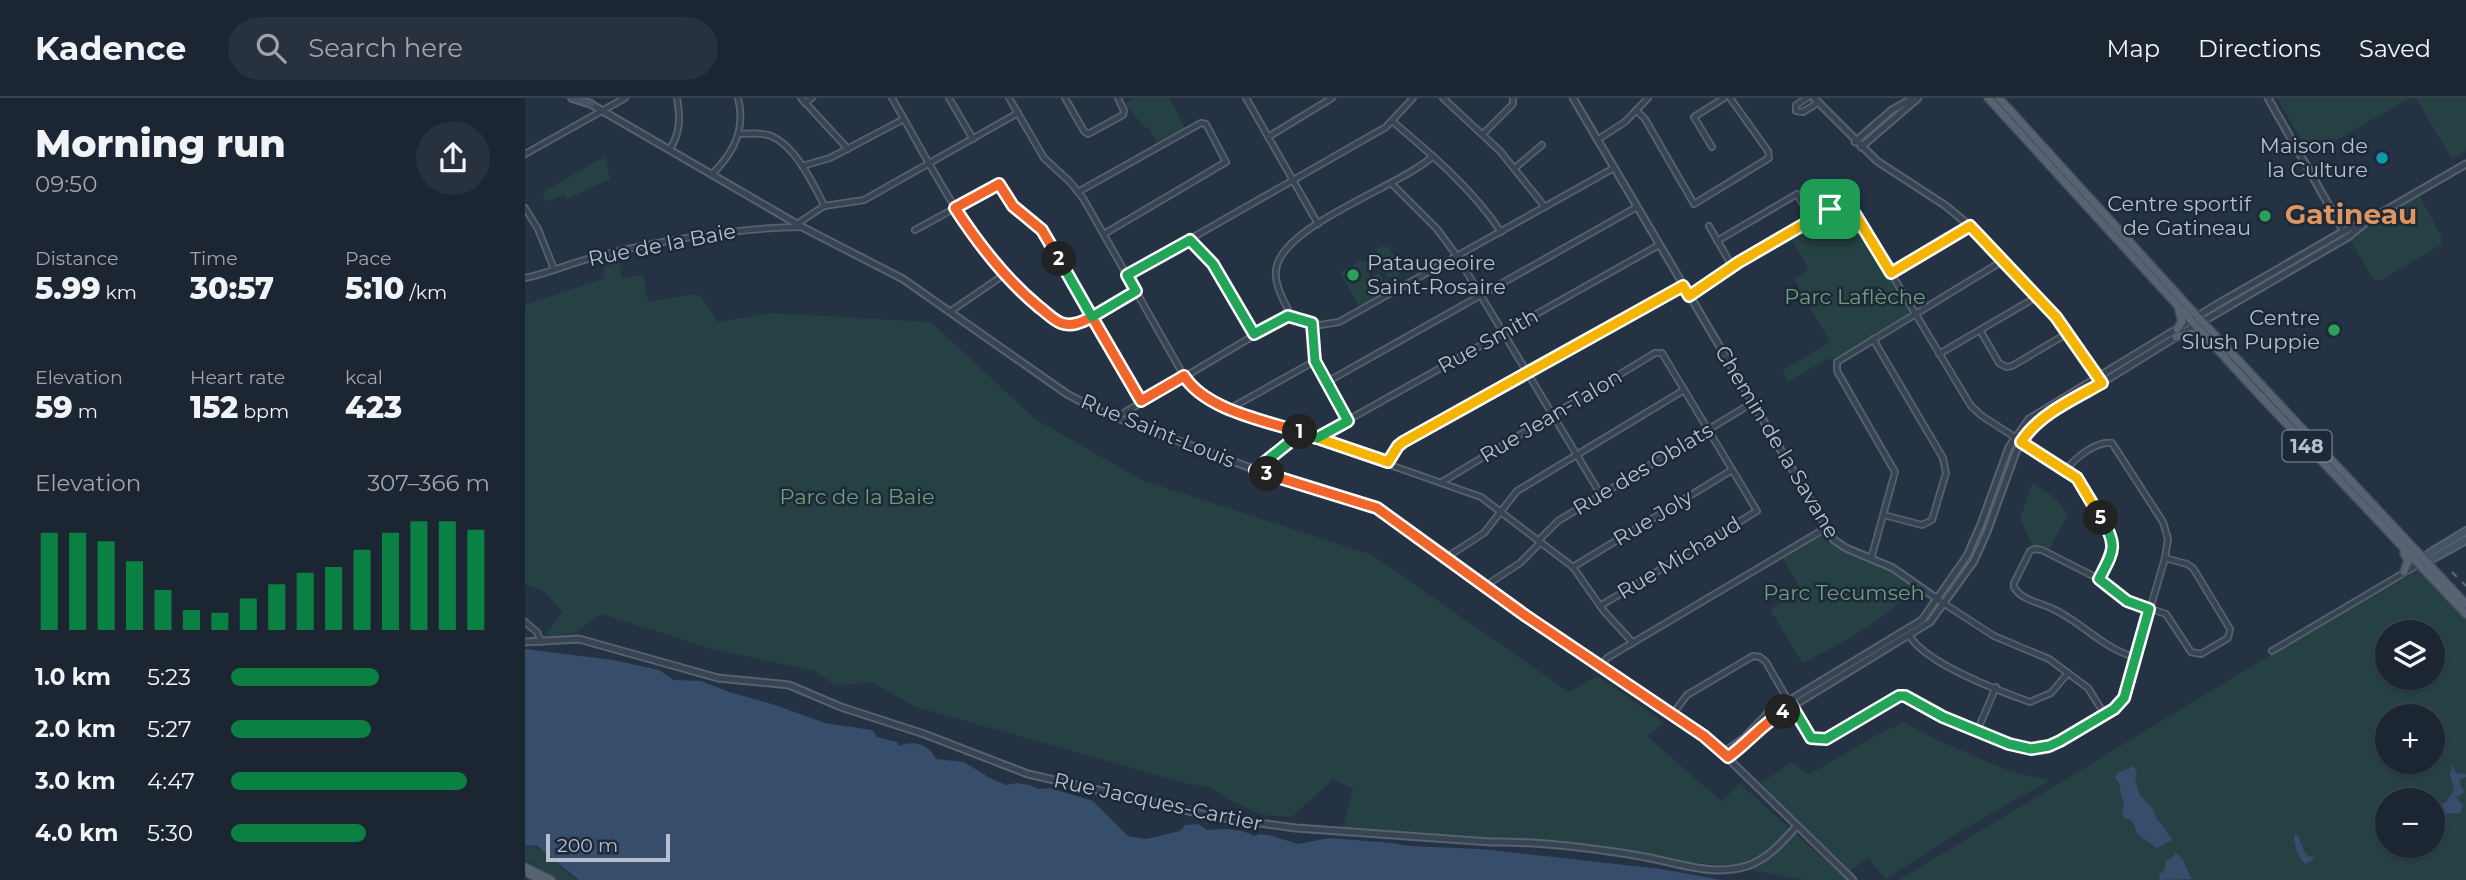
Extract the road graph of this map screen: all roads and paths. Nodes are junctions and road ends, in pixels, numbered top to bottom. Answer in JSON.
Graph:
{"nodes":[{"id":1,"x":572,"y":98,"type":"edge"},
{"id":2,"x":579,"y":98,"type":"edge"},
{"id":3,"x":625,"y":98,"type":"edge"},
{"id":4,"x":677,"y":98,"type":"edge"},
{"id":5,"x":738,"y":98,"type":"edge"},
{"id":6,"x":813,"y":98,"type":"edge"},
{"id":7,"x":892,"y":98,"type":"edge"},
{"id":8,"x":949,"y":98,"type":"edge"},
{"id":9,"x":1009,"y":98,"type":"edge"},
{"id":10,"x":1065,"y":98,"type":"edge"},
{"id":11,"x":1118,"y":98,"type":"edge"},
{"id":12,"x":1246,"y":98,"type":"edge"},
{"id":13,"x":1332,"y":98,"type":"edge"},
{"id":14,"x":1413,"y":98,"type":"edge"},
{"id":15,"x":1443,"y":98,"type":"edge"},
{"id":16,"x":1513,"y":98,"type":"edge"},
{"id":17,"x":1573,"y":98,"type":"edge"},
{"id":18,"x":1648,"y":98,"type":"edge"},
{"id":19,"x":1724,"y":98,"type":"edge"},
{"id":20,"x":1807,"y":98,"type":"edge"},
{"id":21,"x":1915,"y":98,"type":"edge"},
{"id":22,"x":1988,"y":98,"type":"edge"},
{"id":23,"x":1999,"y":98,"type":"edge"},
{"id":24,"x":2266,"y":98,"type":"edge"},
{"id":25,"x":1733,"y":99,"type":"edge"},
{"id":26,"x":803,"y":100,"type":"edge"},
{"id":27,"x":1817,"y":100,"type":"edge"},
{"id":28,"x":591,"y":104,"type":"junction"},
{"id":29,"x":603,"y":110,"type":"junction"},
{"id":30,"x":1637,"y":111,"type":"junction"},
{"id":31,"x":1018,"y":113,"type":"junction"},
{"id":32,"x":904,"y":119,"type":"junction"},
{"id":33,"x":1392,"y":121,"type":"junction"},
{"id":34,"x":739,"y":134,"type":"junction"},
{"id":35,"x":1483,"y":134,"type":"junction"},
{"id":36,"x":1268,"y":137,"type":"junction"},
{"id":37,"x":973,"y":139,"type":"junction"},
{"id":38,"x":1597,"y":139,"type":"junction"},
{"id":39,"x":1855,"y":142,"type":"junction"},
{"id":40,"x":1542,"y":145,"type":"dead end"},
{"id":41,"x":1712,"y":147,"type":"dead end"},
{"id":42,"x":1861,"y":147,"type":"junction"},
{"id":43,"x":670,"y":149,"type":"junction"},
{"id":44,"x":848,"y":149,"type":"junction"},
{"id":45,"x":525,"y":154,"type":"edge"},
{"id":46,"x":1433,"y":156,"type":"junction"},
{"id":47,"x":930,"y":163,"type":"junction"},
{"id":48,"x":2466,"y":165,"type":"edge"},
{"id":49,"x":802,"y":166,"type":"junction"},
{"id":50,"x":1515,"y":168,"type":"junction"},
{"id":51,"x":1614,"y":168,"type":"junction"},
{"id":52,"x":712,"y":174,"type":"junction"},
{"id":53,"x":1293,"y":180,"type":"junction"},
{"id":54,"x":1391,"y":183,"type":"junction"},
{"id":55,"x":1078,"y":191,"type":"junction"},
{"id":56,"x":824,"y":206,"type":"junction"},
{"id":57,"x":1545,"y":207,"type":"junction"},
{"id":58,"x":1637,"y":207,"type":"junction"},
{"id":59,"x":525,"y":208,"type":"edge"},
{"id":60,"x":955,"y":208,"type":"junction"},
{"id":61,"x":527,"y":216,"type":"edge"},
{"id":62,"x":1812,"y":219,"type":"junction"},
{"id":63,"x":2369,"y":220,"type":"junction"},
{"id":64,"x":1318,"y":224,"type":"junction"},
{"id":65,"x":799,"y":226,"type":"junction"},
{"id":66,"x":1709,"y":226,"type":"dead end"},
{"id":67,"x":1970,"y":226,"type":"junction"},
{"id":68,"x":915,"y":230,"type":"dead end"},
{"id":69,"x":2344,"y":230,"type":"junction"},
{"id":70,"x":1501,"y":232,"type":"junction"},
{"id":71,"x":1104,"y":234,"type":"junction"},
{"id":72,"x":2348,"y":237,"type":"junction"},
{"id":73,"x":1190,"y":240,"type":"junction"},
{"id":74,"x":1717,"y":241,"type":"junction"},
{"id":75,"x":1659,"y":245,"type":"junction"},
{"id":76,"x":1457,"y":256,"type":"junction"},
{"id":77,"x":2004,"y":260,"type":"junction"},
{"id":78,"x":1733,"y":266,"type":"junction"},
{"id":79,"x":2279,"y":269,"type":"junction"},
{"id":80,"x":554,"y":270,"type":"junction"},
{"id":81,"x":1891,"y":273,"type":"junction"},
{"id":82,"x":1005,"y":274,"type":"junction"},
{"id":83,"x":1127,"y":275,"type":"junction"},
{"id":84,"x":2283,"y":276,"type":"junction"},
{"id":85,"x":525,"y":278,"type":"edge"},
{"id":86,"x":1683,"y":286,"type":"junction"},
{"id":87,"x":1136,"y":291,"type":"junction"},
{"id":88,"x":1480,"y":295,"type":"junction"},
{"id":89,"x":1689,"y":296,"type":"junction"},
{"id":90,"x":2038,"y":296,"type":"junction"},
{"id":91,"x":2175,"y":304,"type":"junction"},
{"id":92,"x":951,"y":311,"type":"junction"},
{"id":93,"x":1915,"y":314,"type":"junction"},
{"id":94,"x":1290,"y":316,"type":"junction"},
{"id":95,"x":1092,"y":317,"type":"junction"},
{"id":96,"x":2197,"y":321,"type":"junction"},
{"id":97,"x":1312,"y":323,"type":"junction"},
{"id":98,"x":1980,"y":330,"type":"junction"},
{"id":99,"x":1503,"y":333,"type":"junction"},
{"id":100,"x":2068,"y":333,"type":"junction"},
{"id":101,"x":2177,"y":333,"type":"junction"},
{"id":102,"x":1254,"y":334,"type":"junction"},
{"id":103,"x":1873,"y":340,"type":"junction"},
{"id":104,"x":1939,"y":354,"type":"junction"},
{"id":105,"x":2221,"y":354,"type":"junction"},
{"id":106,"x":1315,"y":361,"type":"junction"},
{"id":107,"x":1527,"y":373,"type":"junction"},
{"id":108,"x":1184,"y":376,"type":"junction"},
{"id":109,"x":2097,"y":377,"type":"junction"},
{"id":110,"x":1327,"y":382,"type":"junction"},
{"id":111,"x":2102,"y":383,"type":"junction"},
{"id":112,"x":1684,"y":390,"type":"junction"},
{"id":113,"x":1141,"y":401,"type":"junction"},
{"id":114,"x":1752,"y":403,"type":"junction"},
{"id":115,"x":1231,"y":408,"type":"junction"},
{"id":116,"x":1552,"y":416,"type":"junction"},
{"id":117,"x":1117,"y":417,"type":"junction"},
{"id":118,"x":1348,"y":421,"type":"junction"},
{"id":119,"x":1708,"y":430,"type":"junction"},
{"id":120,"x":1301,"y":433,"type":"junction"},
{"id":121,"x":1317,"y":438,"type":"junction"},
{"id":122,"x":2014,"y":438,"type":"junction"},
{"id":123,"x":2021,"y":442,"type":"junction"},
{"id":124,"x":1576,"y":455,"type":"junction"},
{"id":125,"x":1388,"y":462,"type":"junction"},
{"id":126,"x":1255,"y":470,"type":"junction"},
{"id":127,"x":1732,"y":470,"type":"junction"},
{"id":128,"x":2066,"y":470,"type":"junction"},
{"id":129,"x":1442,"y":482,"type":"junction"},
{"id":130,"x":1601,"y":495,"type":"junction"},
{"id":131,"x":1501,"y":511,"type":"junction"},
{"id":132,"x":1884,"y":515,"type":"junction"},
{"id":133,"x":1826,"y":528,"type":"junction"},
{"id":134,"x":2466,"y":531,"type":"edge"},
{"id":135,"x":2394,"y":538,"type":"junction"},
{"id":136,"x":2466,"y":540,"type":"edge"},
{"id":137,"x":1540,"y":541,"type":"junction"},
{"id":138,"x":1447,"y":557,"type":"junction"},
{"id":139,"x":2165,"y":558,"type":"junction"},
{"id":140,"x":1871,"y":559,"type":"junction"},
{"id":141,"x":2423,"y":562,"type":"junction"},
{"id":142,"x":1573,"y":567,"type":"junction"},
{"id":143,"x":2404,"y":572,"type":"junction"},
{"id":144,"x":2099,"y":579,"type":"junction"},
{"id":145,"x":1485,"y":586,"type":"junction"},
{"id":146,"x":1937,"y":599,"type":"junction"},
{"id":147,"x":1943,"y":603,"type":"junction"},
{"id":148,"x":2466,"y":604,"type":"edge"},
{"id":149,"x":1600,"y":606,"type":"junction"},
{"id":150,"x":2149,"y":609,"type":"junction"},
{"id":151,"x":2466,"y":614,"type":"edge"},
{"id":152,"x":525,"y":622,"type":"edge"},
{"id":153,"x":1908,"y":633,"type":"junction"},
{"id":154,"x":525,"y":642,"type":"edge"},
{"id":155,"x":541,"y":643,"type":"junction"},
{"id":156,"x":1633,"y":643,"type":"junction"},
{"id":157,"x":2273,"y":651,"type":"dead end"},
{"id":158,"x":2135,"y":657,"type":"junction"},
{"id":159,"x":1601,"y":666,"type":"junction"},
{"id":160,"x":2069,"y":673,"type":"junction"},
{"id":161,"x":1996,"y":687,"type":"junction"},
{"id":162,"x":1790,"y":703,"type":"junction"},
{"id":163,"x":1672,"y":715,"type":"junction"},
{"id":164,"x":2105,"y":715,"type":"junction"},
{"id":165,"x":1977,"y":729,"type":"junction"},
{"id":166,"x":1726,"y":755,"type":"junction"},
{"id":167,"x":1797,"y":826,"type":"junction"},
{"id":168,"x":525,"y":870,"type":"edge"},
{"id":169,"x":542,"y":880,"type":"edge"},
{"id":170,"x":551,"y":880,"type":"edge"},
{"id":171,"x":1853,"y":880,"type":"edge"}],
"edges":[{"from":1,"to":28,"type":"main road"},
{"from":2,"to":28,"type":"street","name":"Rue Saint-Louis"},
{"from":3,"to":29,"type":"street"},
{"from":4,"to":43,"type":"street"},
{"from":5,"to":34,"type":"street"},
{"from":6,"to":26,"type":"street"},
{"from":7,"to":32,"type":"street"},
{"from":8,"to":37,"type":"street"},
{"from":9,"to":31,"type":"street"},
{"from":10,"to":11,"type":"street"},
{"from":12,"to":36,"type":"street"},
{"from":13,"to":36,"type":"street"},
{"from":14,"to":33,"type":"street"},
{"from":15,"to":35,"type":"street"},
{"from":16,"to":35,"type":"street"},
{"from":17,"to":38,"type":"street","name":"Chemin de la Savane"},
{"from":18,"to":30,"type":"street"},
{"from":19,"to":41,"type":"street"},
{"from":20,"to":27,"type":"street"},
{"from":21,"to":39,"type":"street"},
{"from":21,"to":42,"type":"street"},
{"from":22,"to":91,"type":"main road","number":"148"},
{"from":23,"to":96,"type":"main road","number":"148"},
{"from":24,"to":69,"type":"street"},
{"from":25,"to":30,"type":"street"},
{"from":26,"to":44,"type":"street"},
{"from":27,"to":39,"type":"street"},
{"from":28,"to":29,"type":"street","name":"Rue Saint-Louis"},
{"from":29,"to":43,"type":"street","name":"Rue Saint-Louis"},
{"from":29,"to":45,"type":"street"},
{"from":30,"to":38,"type":"street"},
{"from":31,"to":37,"type":"street"},
{"from":31,"to":55,"type":"street"},
{"from":32,"to":44,"type":"street"},
{"from":32,"to":47,"type":"street"},
{"from":33,"to":46,"type":"street"},
{"from":33,"to":53,"type":"street"},
{"from":34,"to":49,"type":"street"},
{"from":34,"to":52,"type":"street"},
{"from":35,"to":50,"type":"street"},
{"from":36,"to":53,"type":"street"},
{"from":37,"to":47,"type":"street"},
{"from":38,"to":51,"type":"street","name":"Chemin de la Savane"},
{"from":39,"to":42,"type":"street"},
{"from":40,"to":50,"type":"street"},
{"from":42,"to":67,"type":"street"},
{"from":43,"to":52,"type":"street","name":"Rue Saint-Louis"},
{"from":44,"to":49,"type":"street"},
{"from":46,"to":54,"type":"street"},
{"from":46,"to":70,"type":"street"},
{"from":47,"to":56,"type":"street"},
{"from":47,"to":60,"type":"street"},
{"from":48,"to":63,"type":"street"},
{"from":49,"to":56,"type":"street"},
{"from":50,"to":57,"type":"street"},
{"from":51,"to":57,"type":"street"},
{"from":51,"to":58,"type":"street","name":"Chemin de la Savane"},
{"from":52,"to":65,"type":"street","name":"Rue Saint-Louis"},
{"from":53,"to":64,"type":"street"},
{"from":53,"to":73,"type":"street"},
{"from":54,"to":64,"type":"street"},
{"from":54,"to":76,"type":"street"},
{"from":55,"to":71,"type":"street"},
{"from":55,"to":71,"type":"street"},
{"from":56,"to":65,"type":"street"},
{"from":57,"to":70,"type":"street"},
{"from":58,"to":75,"type":"street","name":"Chemin de la Savane"},
{"from":58,"to":88,"type":"street"},
{"from":59,"to":61,"type":"street"},
{"from":60,"to":68,"type":"street"},
{"from":60,"to":82,"type":"street"},
{"from":60,"to":95,"type":"street"},
{"from":61,"to":80,"type":"street"},
{"from":62,"to":74,"type":"street"},
{"from":62,"to":78,"type":"street"},
{"from":62,"to":81,"type":"street"},
{"from":63,"to":69,"type":"street"},
{"from":63,"to":72,"type":"street"},
{"from":64,"to":94,"type":"street"},
{"from":65,"to":80,"type":"street","name":"Rue de la Baie"},
{"from":65,"to":92,"type":"street","name":"Rue Saint-Louis"},
{"from":66,"to":74,"type":"street"},
{"from":67,"to":77,"type":"street"},
{"from":67,"to":81,"type":"street"},
{"from":69,"to":72,"type":"street"},
{"from":69,"to":79,"type":"street"},
{"from":70,"to":76,"type":"street"},
{"from":71,"to":83,"type":"street"},
{"from":72,"to":84,"type":"street"},
{"from":73,"to":83,"type":"street"},
{"from":73,"to":102,"type":"street"},
{"from":74,"to":78,"type":"street"},
{"from":75,"to":86,"type":"street","name":"Chemin de la Savane"},
{"from":75,"to":99,"type":"street","name":"Rue Smith"},
{"from":76,"to":88,"type":"street"},
{"from":76,"to":97,"type":"street"},
{"from":77,"to":90,"type":"street"},
{"from":77,"to":93,"type":"street"},
{"from":78,"to":89,"type":"street"},
{"from":79,"to":84,"type":"street"},
{"from":79,"to":96,"type":"street"},
{"from":80,"to":85,"type":"street","name":"Rue de la Baie"},
{"from":81,"to":93,"type":"street"},
{"from":82,"to":92,"type":"street"},
{"from":82,"to":95,"type":"street"},
{"from":83,"to":87,"type":"street"},
{"from":84,"to":96,"type":"street"},
{"from":86,"to":89,"type":"street","name":"Chemin de la Savane"},
{"from":86,"to":107,"type":"street"},
{"from":87,"to":95,"type":"street"},
{"from":87,"to":108,"type":"street"},
{"from":88,"to":99,"type":"street"},
{"from":88,"to":110,"type":"street"},
{"from":89,"to":114,"type":"street","name":"Chemin de la Savane"},
{"from":90,"to":98,"type":"street"},
{"from":90,"to":100,"type":"street"},
{"from":91,"to":96,"type":"main road","number":"148"},
{"from":91,"to":101,"type":"main road"},
{"from":92,"to":117,"type":"street","name":"Rue Saint-Louis"},
{"from":93,"to":103,"type":"street"},
{"from":93,"to":104,"type":"street"},
{"from":94,"to":97,"type":"street"},
{"from":94,"to":102,"type":"street"},
{"from":95,"to":113,"type":"street"},
{"from":96,"to":101,"type":"street"},
{"from":96,"to":105,"type":"main road","number":"148"},
{"from":96,"to":141,"type":"main road","number":"148"},
{"from":97,"to":106,"type":"street"},
{"from":98,"to":100,"type":"street"},
{"from":98,"to":104,"type":"street"},
{"from":99,"to":107,"type":"street"},
{"from":99,"to":118,"type":"street","name":"Rue Smith"},
{"from":100,"to":109,"type":"street"},
{"from":101,"to":105,"type":"main road"},
{"from":101,"to":109,"type":"street"},
{"from":101,"to":111,"type":"street"},
{"from":102,"to":108,"type":"street"},
{"from":103,"to":132,"type":"street"},
{"from":103,"to":132,"type":"street"},
{"from":104,"to":122,"type":"street"},
{"from":105,"to":135,"type":"main road","number":"148"},
{"from":106,"to":110,"type":"street"},
{"from":106,"to":115,"type":"street"},
{"from":107,"to":116,"type":"street"},
{"from":107,"to":125,"type":"street"},
{"from":108,"to":113,"type":"street"},
{"from":108,"to":115,"type":"street"},
{"from":109,"to":111,"type":"street"},
{"from":109,"to":122,"type":"street"},
{"from":110,"to":118,"type":"street"},
{"from":111,"to":123,"type":"street"},
{"from":112,"to":116,"type":"street","name":"Rue Jean-Talon"},
{"from":112,"to":119,"type":"street"},
{"from":112,"to":124,"type":"street"},
{"from":113,"to":117,"type":"street"},
{"from":114,"to":119,"type":"street","name":"Rue des Oblats"},
{"from":114,"to":133,"type":"street","name":"Chemin de la Savane"},
{"from":115,"to":120,"type":"street"},
{"from":116,"to":124,"type":"street"},
{"from":116,"to":129,"type":"street","name":"Rue Jean-Talon"},
{"from":117,"to":126,"type":"street","name":"Rue Saint-Louis"},
{"from":118,"to":121,"type":"street","name":"Rue Smith"},
{"from":119,"to":127,"type":"street"},
{"from":119,"to":130,"type":"street","name":"Rue des Oblats"},
{"from":120,"to":121,"type":"street"},
{"from":120,"to":126,"type":"street"},
{"from":121,"to":125,"type":"street"},
{"from":122,"to":123,"type":"street"},
{"from":122,"to":146,"type":"street"},
{"from":123,"to":128,"type":"street"},
{"from":123,"to":147,"type":"street"},
{"from":124,"to":130,"type":"street"},
{"from":124,"to":131,"type":"street"},
{"from":125,"to":129,"type":"street"},
{"from":126,"to":138,"type":"street","name":"Rue Saint-Louis"},
{"from":127,"to":142,"type":"street","name":"Rue Joly"},
{"from":127,"to":149,"type":"street","name":"Rue Michaud"},
{"from":128,"to":139,"type":"street"},
{"from":128,"to":144,"type":"street"},
{"from":129,"to":131,"type":"street"},
{"from":130,"to":137,"type":"street","name":"Rue des Oblats"},
{"from":131,"to":137,"type":"street"},
{"from":131,"to":138,"type":"street"},
{"from":132,"to":140,"type":"street"},
{"from":133,"to":140,"type":"street","name":"Chemin de la Savane"},
{"from":133,"to":156,"type":"street"},
{"from":134,"to":141,"type":"main road"},
{"from":135,"to":141,"type":"main road","number":"148"},
{"from":135,"to":143,"type":"main road"},
{"from":136,"to":141,"type":"main road"},
{"from":137,"to":142,"type":"street"},
{"from":137,"to":145,"type":"street","name":"Rue des Oblats"},
{"from":138,"to":145,"type":"street","name":"Rue Saint-Louis"},
{"from":139,"to":150,"type":"street"},
{"from":139,"to":150,"type":"street"},
{"from":140,"to":146,"type":"street","name":"Chemin de la Savane"},
{"from":141,"to":143,"type":"street"},
{"from":141,"to":148,"type":"main road","number":"148"},
{"from":141,"to":151,"type":"main road","number":"148"},
{"from":142,"to":149,"type":"street"},
{"from":143,"to":157,"type":"street"},
{"from":144,"to":150,"type":"street"},
{"from":144,"to":158,"type":"street"},
{"from":145,"to":159,"type":"street","name":"Rue Saint-Louis"},
{"from":146,"to":147,"type":"street","name":"Chemin de la Savane"},
{"from":146,"to":153,"type":"street"},
{"from":147,"to":153,"type":"street"},
{"from":147,"to":160,"type":"street","name":"Chemin de la Savane"},
{"from":149,"to":156,"type":"street"},
{"from":150,"to":158,"type":"street"},
{"from":152,"to":155,"type":"street"},
{"from":153,"to":161,"type":"street"},
{"from":153,"to":162,"type":"street"},
{"from":154,"to":155,"type":"street","name":"Rue Jacques-Cartier"},
{"from":155,"to":167,"type":"street","name":"Rue Jacques-Cartier"},
{"from":156,"to":159,"type":"street"},
{"from":158,"to":164,"type":"street"},
{"from":159,"to":163,"type":"street","name":"Rue Saint-Louis"},
{"from":160,"to":161,"type":"street"},
{"from":160,"to":164,"type":"street","name":"Chemin de la Savane"},
{"from":161,"to":165,"type":"street"},
{"from":162,"to":163,"type":"street"},
{"from":162,"to":165,"type":"street"},
{"from":162,"to":166,"type":"street"},
{"from":163,"to":166,"type":"street","name":"Rue Saint-Louis"},
{"from":164,"to":165,"type":"street"},
{"from":166,"to":167,"type":"street","name":"Rue Saint-Louis"},
{"from":167,"to":171,"type":"street","name":"Rue Saint-Louis"},
{"from":168,"to":169,"type":"main road"},
{"from":168,"to":170,"type":"main road"}]}
